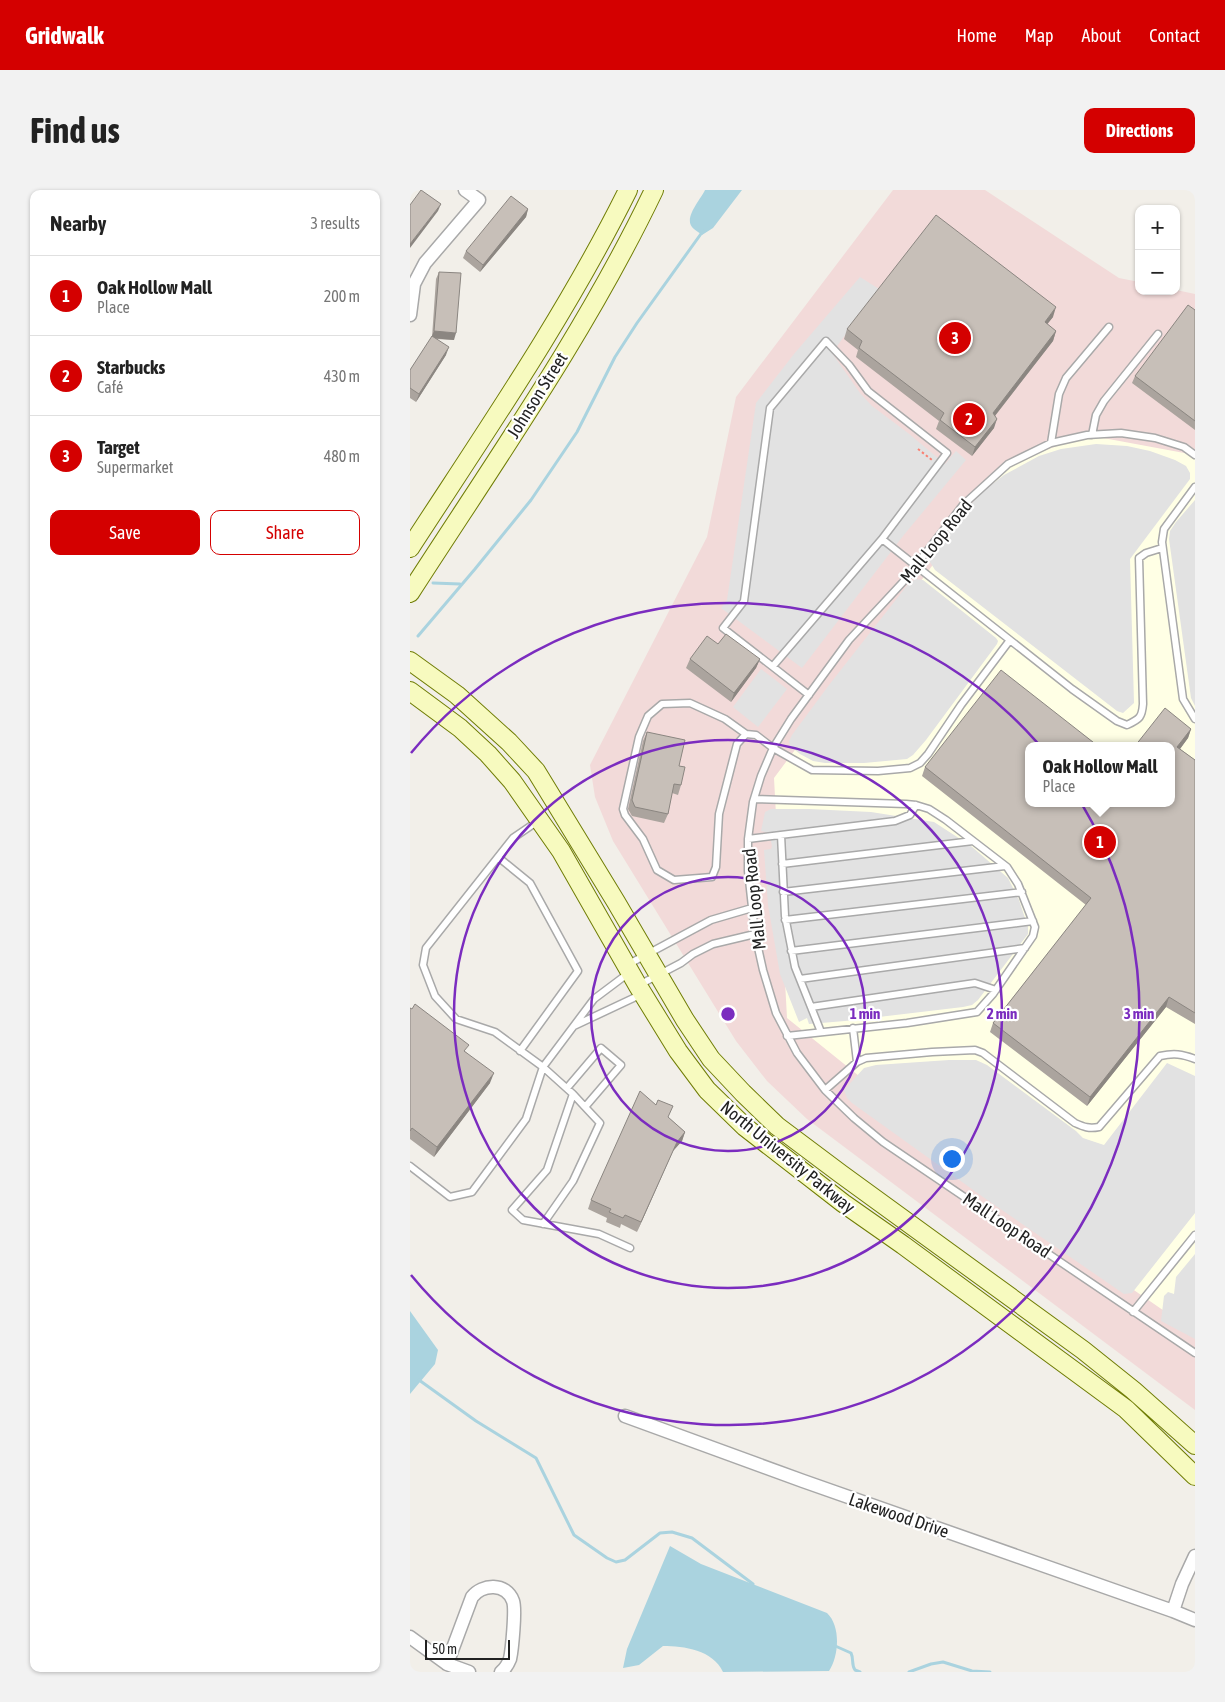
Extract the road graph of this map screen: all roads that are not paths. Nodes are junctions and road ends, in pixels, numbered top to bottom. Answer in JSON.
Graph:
{"nodes":[{"id":1,"x":465,"y":190,"type":"edge"},
{"id":2,"x":628,"y":190,"type":"edge"},
{"id":3,"x":654,"y":190,"type":"edge"},
{"id":4,"x":410,"y":315,"type":"edge"},
{"id":5,"x":1109,"y":327,"type":"dead end"},
{"id":6,"x":1158,"y":334,"type":"dead end"},
{"id":7,"x":1092,"y":435,"type":"junction"},
{"id":8,"x":1051,"y":443,"type":"junction"},
{"id":9,"x":1195,"y":455,"type":"edge"},
{"id":10,"x":1195,"y":487,"type":"edge"},
{"id":11,"x":882,"y":539,"type":"junction"},
{"id":12,"x":410,"y":548,"type":"edge"},
{"id":13,"x":1162,"y":548,"type":"junction"},
{"id":14,"x":916,"y":565,"type":"junction"},
{"id":15,"x":410,"y":593,"type":"edge"},
{"id":16,"x":1010,"y":640,"type":"junction"},
{"id":17,"x":410,"y":662,"type":"edge"},
{"id":18,"x":773,"y":666,"type":"junction"},
{"id":19,"x":410,"y":691,"type":"edge"},
{"id":20,"x":809,"y":695,"type":"junction"},
{"id":21,"x":1195,"y":719,"type":"edge"},
{"id":22,"x":746,"y":734,"type":"junction"},
{"id":23,"x":773,"y":748,"type":"junction"},
{"id":24,"x":754,"y":799,"type":"junction"},
{"id":25,"x":916,"y":805,"type":"junction"},
{"id":26,"x":539,"y":820,"type":"junction"},
{"id":27,"x":781,"y":835,"type":"junction"},
{"id":28,"x":748,"y":839,"type":"junction"},
{"id":29,"x":973,"y":841,"type":"junction"},
{"id":30,"x":498,"y":857,"type":"junction"},
{"id":31,"x":782,"y":864,"type":"junction"},
{"id":32,"x":1005,"y":866,"type":"junction"},
{"id":33,"x":783,"y":892,"type":"junction"},
{"id":34,"x":1022,"y":892,"type":"junction"},
{"id":35,"x":752,"y":908,"type":"junction"},
{"id":36,"x":786,"y":920,"type":"junction"},
{"id":37,"x":1033,"y":921,"type":"junction"},
{"id":38,"x":755,"y":934,"type":"junction"},
{"id":39,"x":1025,"y":948,"type":"junction"},
{"id":40,"x":792,"y":951,"type":"junction"},
{"id":41,"x":647,"y":955,"type":"junction"},
{"id":42,"x":658,"y":975,"type":"junction"},
{"id":43,"x":634,"y":979,"type":"junction"},
{"id":44,"x":800,"y":979,"type":"junction"},
{"id":45,"x":996,"y":990,"type":"junction"},
{"id":46,"x":811,"y":1007,"type":"junction"},
{"id":47,"x":573,"y":1026,"type":"junction"},
{"id":48,"x":853,"y":1028,"type":"junction"},
{"id":49,"x":821,"y":1032,"type":"junction"},
{"id":50,"x":787,"y":1036,"type":"junction"},
{"id":51,"x":520,"y":1051,"type":"junction"},
{"id":52,"x":1195,"y":1059,"type":"edge"},
{"id":53,"x":857,"y":1062,"type":"junction"},
{"id":54,"x":543,"y":1067,"type":"junction"},
{"id":55,"x":566,"y":1088,"type":"junction"},
{"id":56,"x":825,"y":1090,"type":"junction"},
{"id":57,"x":574,"y":1094,"type":"junction"},
{"id":58,"x":586,"y":1107,"type":"junction"},
{"id":59,"x":410,"y":1166,"type":"edge"},
{"id":60,"x":543,"y":1224,"type":"junction"},
{"id":61,"x":1195,"y":1235,"type":"edge"},
{"id":62,"x":630,"y":1248,"type":"dead end"},
{"id":63,"x":1133,"y":1312,"type":"junction"},
{"id":64,"x":1195,"y":1353,"type":"edge"},
{"id":65,"x":625,"y":1416,"type":"dead end"},
{"id":66,"x":1195,"y":1445,"type":"edge"},
{"id":67,"x":1195,"y":1476,"type":"edge"},
{"id":68,"x":1195,"y":1556,"type":"edge"},
{"id":69,"x":1173,"y":1611,"type":"junction"},
{"id":70,"x":1195,"y":1620,"type":"edge"},
{"id":71,"x":410,"y":1637,"type":"edge"},
{"id":72,"x":447,"y":1664,"type":"junction"},
{"id":73,"x":469,"y":1672,"type":"edge"},
{"id":74,"x":501,"y":1672,"type":"edge"}],
"edges":[{"from":1,"to":4,"type":"street"},
{"from":2,"to":12,"type":"main road","name":"Johnson Street"},
{"from":3,"to":15,"type":"main road","name":"Johnson Street"},
{"from":5,"to":8,"type":"lane"},
{"from":6,"to":7,"type":"lane"},
{"from":7,"to":8,"type":"lane","name":"Mall Loop Road"},
{"from":7,"to":9,"type":"lane","name":"Mall Loop Road"},
{"from":8,"to":14,"type":"lane","name":"Mall Loop Road"},
{"from":10,"to":13,"type":"lane"},
{"from":11,"to":14,"type":"lane"},
{"from":11,"to":18,"type":"lane"},
{"from":11,"to":18,"type":"lane"},
{"from":13,"to":16,"type":"lane"},
{"from":13,"to":21,"type":"lane"},
{"from":14,"to":16,"type":"lane"},
{"from":14,"to":20,"type":"lane","name":"Mall Loop Road"},
{"from":16,"to":23,"type":"lane"},
{"from":17,"to":41,"type":"main road","name":"North University Parkway"},
{"from":18,"to":20,"type":"lane"},
{"from":19,"to":26,"type":"main road","name":"North University Parkway"},
{"from":20,"to":23,"type":"lane","name":"Mall Loop Road"},
{"from":22,"to":22,"type":"lane"},
{"from":22,"to":23,"type":"lane"},
{"from":23,"to":24,"type":"lane","name":"Mall Loop Road"},
{"from":24,"to":25,"type":"lane"},
{"from":24,"to":28,"type":"lane","name":"Mall Loop Road"},
{"from":25,"to":27,"type":"lane"},
{"from":25,"to":29,"type":"lane"},
{"from":26,"to":30,"type":"lane"},
{"from":26,"to":43,"type":"main road","name":"North University Parkway"},
{"from":27,"to":28,"type":"lane"},
{"from":27,"to":31,"type":"lane"},
{"from":28,"to":35,"type":"lane","name":"Mall Loop Road"},
{"from":29,"to":31,"type":"lane"},
{"from":29,"to":32,"type":"lane"},
{"from":30,"to":51,"type":"lane"},
{"from":30,"to":51,"type":"lane"},
{"from":31,"to":33,"type":"lane"},
{"from":32,"to":33,"type":"lane"},
{"from":32,"to":34,"type":"lane"},
{"from":33,"to":36,"type":"lane"},
{"from":34,"to":36,"type":"lane"},
{"from":34,"to":37,"type":"lane"},
{"from":35,"to":38,"type":"lane","name":"Mall Loop Road"},
{"from":35,"to":41,"type":"lane"},
{"from":36,"to":40,"type":"lane"},
{"from":37,"to":39,"type":"lane"},
{"from":37,"to":40,"type":"lane"},
{"from":38,"to":42,"type":"lane"},
{"from":38,"to":50,"type":"lane","name":"Mall Loop Road"},
{"from":39,"to":44,"type":"lane"},
{"from":39,"to":45,"type":"lane"},
{"from":40,"to":44,"type":"lane"},
{"from":41,"to":42,"type":"main road","name":"North University Parkway"},
{"from":41,"to":43,"type":"lane"},
{"from":42,"to":43,"type":"lane"},
{"from":42,"to":66,"type":"main road","name":"North University Parkway"},
{"from":43,"to":47,"type":"lane"},
{"from":43,"to":47,"type":"lane"},
{"from":43,"to":67,"type":"main road","name":"North University Parkway"},
{"from":44,"to":46,"type":"lane"},
{"from":45,"to":46,"type":"lane"},
{"from":45,"to":48,"type":"lane"},
{"from":46,"to":49,"type":"lane"},
{"from":47,"to":54,"type":"lane"},
{"from":48,"to":49,"type":"lane"},
{"from":48,"to":53,"type":"lane"},
{"from":49,"to":50,"type":"lane"},
{"from":50,"to":56,"type":"lane","name":"Mall Loop Road"},
{"from":51,"to":54,"type":"lane"},
{"from":52,"to":53,"type":"lane"},
{"from":53,"to":56,"type":"lane"},
{"from":54,"to":55,"type":"lane"},
{"from":54,"to":59,"type":"lane"},
{"from":55,"to":57,"type":"lane"},
{"from":55,"to":58,"type":"lane"},
{"from":56,"to":63,"type":"lane","name":"Mall Loop Road"},
{"from":57,"to":58,"type":"lane"},
{"from":57,"to":60,"type":"lane"},
{"from":58,"to":60,"type":"lane"},
{"from":60,"to":62,"type":"lane"},
{"from":61,"to":63,"type":"lane"},
{"from":63,"to":64,"type":"lane","name":"Mall Loop Road"},
{"from":65,"to":69,"type":"street","name":"Lakewood Drive"},
{"from":68,"to":69,"type":"street"},
{"from":69,"to":70,"type":"street","name":"Lakewood Drive"},
{"from":71,"to":72,"type":"street"},
{"from":72,"to":73,"type":"street"},
{"from":72,"to":74,"type":"street"}]}
